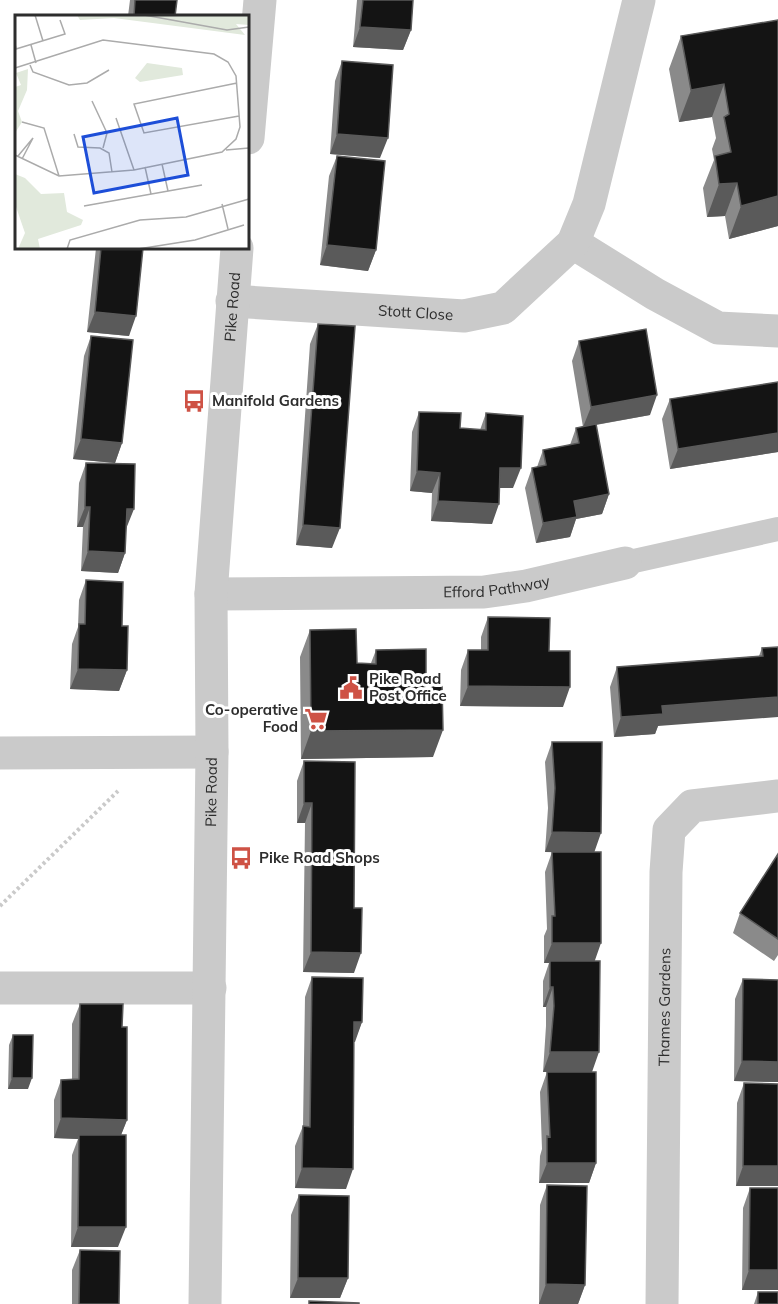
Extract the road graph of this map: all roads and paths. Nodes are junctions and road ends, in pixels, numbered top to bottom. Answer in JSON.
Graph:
{"nodes":[{"id":1,"x":260,"y":0,"type":"edge"},
{"id":2,"x":639,"y":0,"type":"edge"},
{"id":3,"x":249,"y":126,"type":"edge"},
{"id":4,"x":573,"y":243,"type":"junction"},
{"id":5,"x":237,"y":249,"type":"edge"},
{"id":6,"x":232,"y":301,"type":"junction"},
{"id":7,"x":778,"y":331,"type":"edge"},
{"id":8,"x":778,"y":529,"type":"edge"},
{"id":9,"x":626,"y":563,"type":"joint"},
{"id":10,"x":211,"y":594,"type":"junction"},
{"id":11,"x":157,"y":752,"type":"junction"},
{"id":12,"x":213,"y":752,"type":"junction"},
{"id":13,"x":0,"y":753,"type":"edge"},
{"id":14,"x":778,"y":796,"type":"edge"},
{"id":15,"x":0,"y":906,"type":"edge"},
{"id":16,"x":0,"y":987,"type":"edge"},
{"id":17,"x":210,"y":988,"type":"junction"},
{"id":18,"x":205,"y":1304,"type":"edge"},
{"id":19,"x":662,"y":1304,"type":"edge"}],
"edges":[{"from":1,"to":3,"type":"street"},
{"from":2,"to":4,"type":"street","name":"Stott Close"},
{"from":4,"to":6,"type":"street","name":"Stott Close"},
{"from":4,"to":7,"type":"street"},
{"from":5,"to":6,"type":"street","name":"Pike Road"},
{"from":6,"to":10,"type":"street","name":"Pike Road"},
{"from":8,"to":9,"type":"lane","name":"Efford Pathway"},
{"from":9,"to":10,"type":"street","name":"Efford Pathway"},
{"from":10,"to":12,"type":"street","name":"Pike Road"},
{"from":11,"to":12,"type":"street"},
{"from":11,"to":13,"type":"street"},
{"from":11,"to":15,"type":"path"},
{"from":12,"to":17,"type":"street","name":"Pike Road"},
{"from":14,"to":19,"type":"street","name":"Thames Gardens"},
{"from":16,"to":17,"type":"street"},
{"from":17,"to":18,"type":"street","name":"Pike Road"}]}
